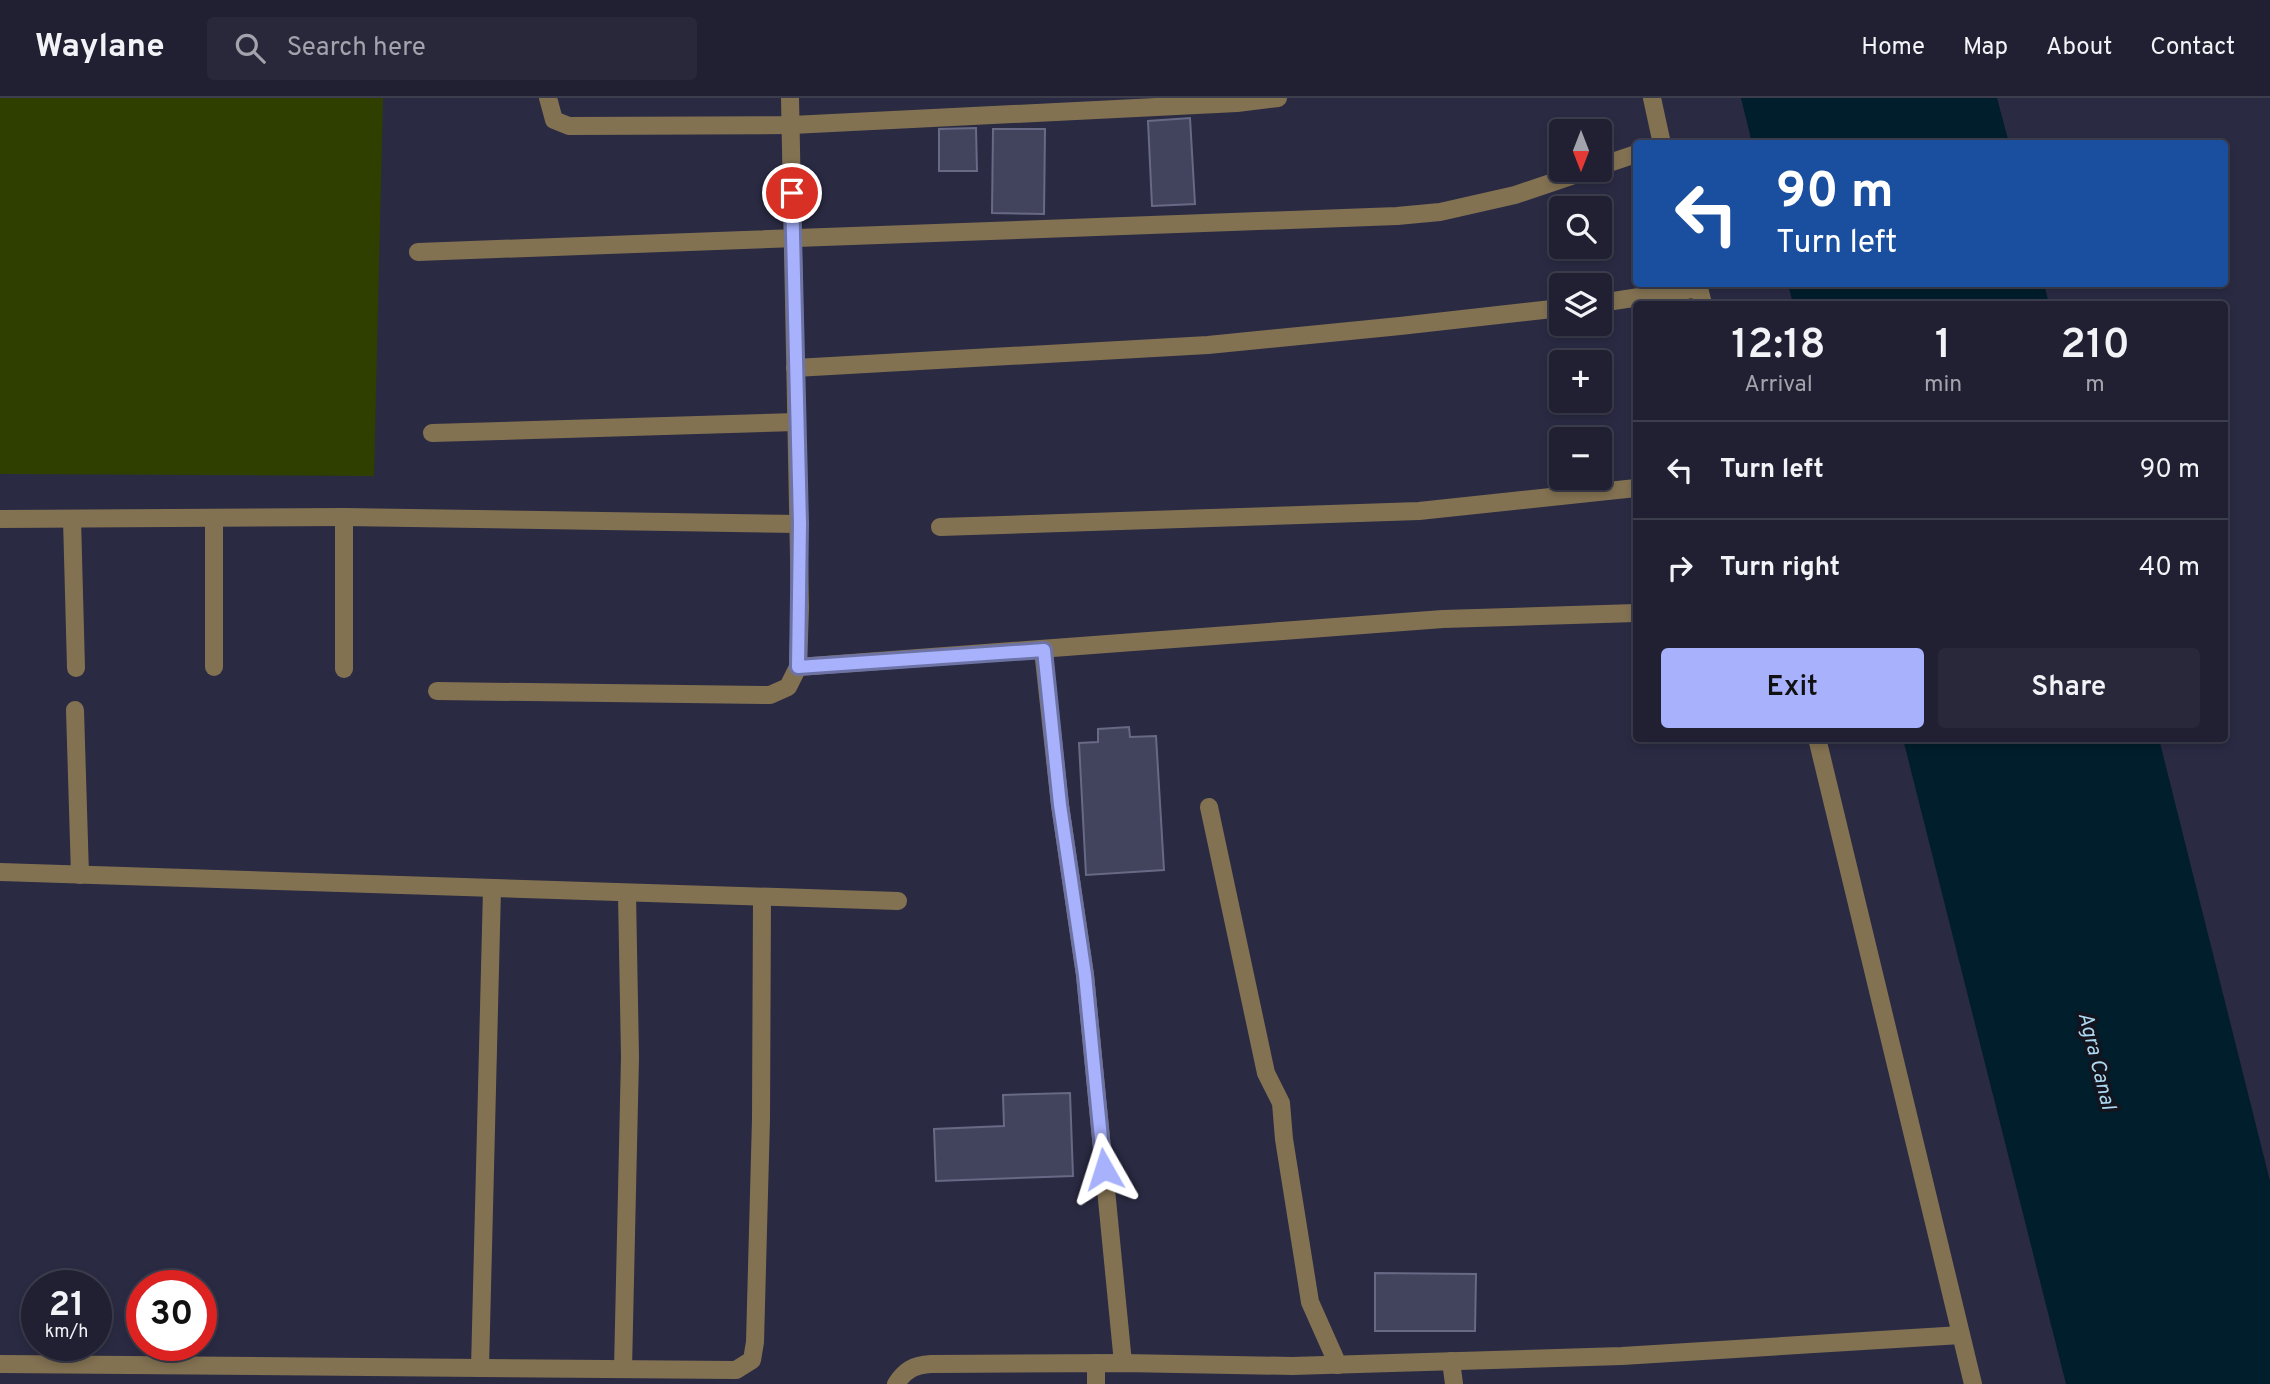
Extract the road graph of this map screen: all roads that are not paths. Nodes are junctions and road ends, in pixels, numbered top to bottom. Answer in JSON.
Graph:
{"nodes":[{"id":1,"x":548,"y":98,"type":"edge"},
{"id":2,"x":790,"y":98,"type":"edge"},
{"id":3,"x":1278,"y":98,"type":"edge"},
{"id":4,"x":1652,"y":98,"type":"edge"},
{"id":5,"x":1237,"y":100,"type":"edge"},
{"id":6,"x":792,"y":125,"type":"junction"},
{"id":7,"x":1661,"y":140,"type":"edge"},
{"id":8,"x":1633,"y":155,"type":"edge"},
{"id":9,"x":1612,"y":162,"type":"edge"},
{"id":10,"x":1553,"y":182,"type":"edge"},
{"id":11,"x":792,"y":239,"type":"junction"},
{"id":12,"x":418,"y":252,"type":"dead end"},
{"id":13,"x":1700,"y":292,"type":"edge"},
{"id":14,"x":1612,"y":302,"type":"edge"},
{"id":15,"x":1549,"y":309,"type":"edge"},
{"id":16,"x":795,"y":368,"type":"junction"},
{"id":17,"x":796,"y":422,"type":"junction"},
{"id":18,"x":432,"y":433,"type":"dead end"},
{"id":19,"x":1633,"y":488,"type":"edge"},
{"id":20,"x":344,"y":517,"type":"junction"},
{"id":21,"x":214,"y":518,"type":"junction"},
{"id":22,"x":0,"y":519,"type":"edge"},
{"id":23,"x":72,"y":519,"type":"junction"},
{"id":24,"x":800,"y":524,"type":"junction"},
{"id":25,"x":940,"y":527,"type":"dead end"},
{"id":26,"x":1633,"y":613,"type":"edge"},
{"id":27,"x":1044,"y":650,"type":"junction"},
{"id":28,"x":214,"y":667,"type":"dead end"},
{"id":29,"x":798,"y":667,"type":"junction"},
{"id":30,"x":76,"y":668,"type":"dead end"},
{"id":31,"x":344,"y":669,"type":"dead end"},
{"id":32,"x":437,"y":691,"type":"dead end"},
{"id":33,"x":75,"y":710,"type":"dead end"},
{"id":34,"x":1818,"y":742,"type":"edge"},
{"id":35,"x":1209,"y":807,"type":"dead end"},
{"id":36,"x":0,"y":872,"type":"edge"},
{"id":37,"x":80,"y":875,"type":"junction"},
{"id":38,"x":492,"y":889,"type":"junction"},
{"id":39,"x":626,"y":894,"type":"junction"},
{"id":40,"x":762,"y":897,"type":"junction"},
{"id":41,"x":898,"y":901,"type":"dead end"},
{"id":42,"x":1961,"y":1335,"type":"junction"},
{"id":43,"x":1451,"y":1361,"type":"junction"},
{"id":44,"x":1096,"y":1363,"type":"junction"},
{"id":45,"x":1123,"y":1363,"type":"junction"},
{"id":46,"x":0,"y":1364,"type":"edge"},
{"id":47,"x":1338,"y":1365,"type":"junction"},
{"id":48,"x":480,"y":1368,"type":"junction"},
{"id":49,"x":623,"y":1369,"type":"junction"},
{"id":50,"x":1292,"y":1375,"type":"edge"},
{"id":51,"x":896,"y":1384,"type":"edge"},
{"id":52,"x":1096,"y":1384,"type":"edge"},
{"id":53,"x":1454,"y":1384,"type":"edge"},
{"id":54,"x":1973,"y":1384,"type":"edge"}],
"edges":[{"from":1,"to":6,"type":"street"},
{"from":2,"to":6,"type":"street"},
{"from":3,"to":5,"type":"street"},
{"from":4,"to":7,"type":"street"},
{"from":5,"to":6,"type":"street"},
{"from":6,"to":11,"type":"street"},
{"from":8,"to":9,"type":"street"},
{"from":10,"to":11,"type":"street"},
{"from":11,"to":12,"type":"street"},
{"from":11,"to":16,"type":"street"},
{"from":13,"to":14,"type":"street"},
{"from":15,"to":16,"type":"street"},
{"from":16,"to":17,"type":"street"},
{"from":17,"to":18,"type":"street"},
{"from":17,"to":24,"type":"street"},
{"from":19,"to":25,"type":"street"},
{"from":20,"to":21,"type":"street"},
{"from":20,"to":24,"type":"street"},
{"from":20,"to":31,"type":"street"},
{"from":21,"to":23,"type":"street"},
{"from":21,"to":28,"type":"street"},
{"from":22,"to":23,"type":"street"},
{"from":23,"to":30,"type":"street"},
{"from":24,"to":29,"type":"street"},
{"from":26,"to":27,"type":"street"},
{"from":27,"to":29,"type":"street"},
{"from":27,"to":45,"type":"street"},
{"from":29,"to":32,"type":"street"},
{"from":33,"to":37,"type":"street"},
{"from":34,"to":42,"type":"street"},
{"from":35,"to":47,"type":"street"},
{"from":36,"to":37,"type":"street"},
{"from":37,"to":38,"type":"street"},
{"from":38,"to":39,"type":"street"},
{"from":38,"to":48,"type":"street"},
{"from":39,"to":40,"type":"street"},
{"from":39,"to":49,"type":"street"},
{"from":40,"to":41,"type":"street"},
{"from":40,"to":49,"type":"street"},
{"from":42,"to":43,"type":"street"},
{"from":42,"to":54,"type":"street"},
{"from":43,"to":47,"type":"street"},
{"from":43,"to":53,"type":"street"},
{"from":44,"to":45,"type":"street"},
{"from":44,"to":51,"type":"street"},
{"from":44,"to":52,"type":"street"},
{"from":45,"to":50,"type":"street"},
{"from":46,"to":48,"type":"street"},
{"from":47,"to":50,"type":"street"},
{"from":48,"to":49,"type":"street"}]}
